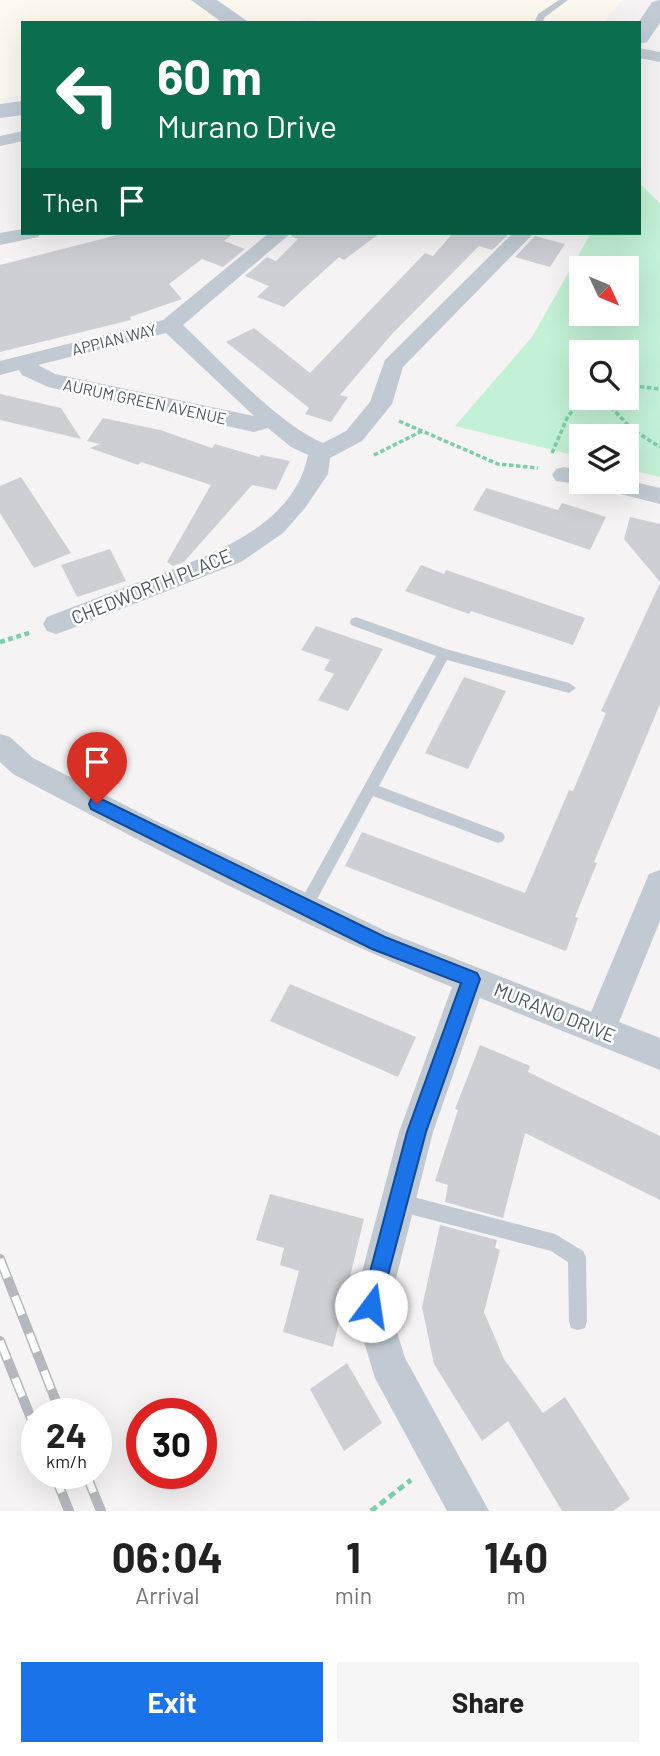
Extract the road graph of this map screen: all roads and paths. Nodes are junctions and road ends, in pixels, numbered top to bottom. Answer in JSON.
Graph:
{"nodes":[{"id":1,"x":202,"y":0,"type":"edge"},
{"id":2,"x":564,"y":0,"type":"edge"},
{"id":3,"x":660,"y":7,"type":"edge"},
{"id":4,"x":236,"y":21,"type":"edge"},
{"id":5,"x":539,"y":21,"type":"edge"},
{"id":6,"x":641,"y":34,"type":"edge"},
{"id":7,"x":641,"y":53,"type":"edge"},
{"id":8,"x":660,"y":57,"type":"edge"},
{"id":9,"x":21,"y":108,"type":"edge"},
{"id":10,"x":0,"y":111,"type":"edge"},
{"id":11,"x":21,"y":136,"type":"edge"},
{"id":12,"x":0,"y":141,"type":"edge"},
{"id":13,"x":21,"y":235,"type":"edge"},
{"id":14,"x":279,"y":235,"type":"edge"},
{"id":15,"x":522,"y":235,"type":"edge"},
{"id":16,"x":0,"y":239,"type":"edge"},
{"id":17,"x":170,"y":325,"type":"junction"},
{"id":18,"x":24,"y":362,"type":"junction"},
{"id":19,"x":0,"y":368,"type":"edge"},
{"id":20,"x":639,"y":387,"type":"edge"},
{"id":21,"x":660,"y":389,"type":"edge"},
{"id":22,"x":573,"y":410,"type":"edge"},
{"id":23,"x":614,"y":410,"type":"edge"},
{"id":24,"x":272,"y":419,"type":"junction"},
{"id":25,"x":396,"y":420,"type":"dead end"},
{"id":26,"x":660,"y":447,"type":"edge"},
{"id":27,"x":320,"y":451,"type":"junction"},
{"id":28,"x":507,"y":467,"type":"dead end"},
{"id":29,"x":565,"y":470,"type":"edge"},
{"id":30,"x":639,"y":491,"type":"edge"},
{"id":31,"x":660,"y":496,"type":"edge"},
{"id":32,"x":356,"y":622,"type":"dead end"},
{"id":33,"x":56,"y":624,"type":"dead end"},
{"id":34,"x":444,"y":654,"type":"junction"},
{"id":35,"x":569,"y":688,"type":"dead end"},
{"id":36,"x":0,"y":746,"type":"edge"},
{"id":37,"x":370,"y":789,"type":"junction"},
{"id":38,"x":498,"y":837,"type":"dead end"},
{"id":39,"x":660,"y":883,"type":"edge"},
{"id":40,"x":305,"y":907,"type":"junction"},
{"id":41,"x":471,"y":979,"type":"junction"},
{"id":42,"x":600,"y":1030,"type":"junction"},
{"id":43,"x":660,"y":1054,"type":"edge"},
{"id":44,"x":398,"y":1202,"type":"junction"},
{"id":45,"x":578,"y":1321,"type":"dead end"},
{"id":46,"x":439,"y":1457,"type":"junction"},
{"id":47,"x":371,"y":1511,"type":"edge"},
{"id":48,"x":469,"y":1511,"type":"edge"}],
"edges":[{"from":1,"to":4,"type":"street"},
{"from":2,"to":5,"type":"lane"},
{"from":3,"to":6,"type":"street"},
{"from":7,"to":8,"type":"street"},
{"from":9,"to":10,"type":"street"},
{"from":11,"to":12,"type":"street"},
{"from":13,"to":16,"type":"street"},
{"from":14,"to":17,"type":"street","name":"APPIAN WAY"},
{"from":15,"to":27,"type":"street"},
{"from":17,"to":18,"type":"street","name":"APPIAN WAY"},
{"from":17,"to":24,"type":"street","name":"AURUM GREEN AVENUE"},
{"from":18,"to":19,"type":"street","name":"APPIAN WAY"},
{"from":18,"to":24,"type":"street","name":"AURUM GREEN AVENUE"},
{"from":20,"to":21,"type":"path"},
{"from":22,"to":29,"type":"path"},
{"from":23,"to":26,"type":"path"},
{"from":24,"to":27,"type":"street","name":"AURUM GREEN AVENUE"},
{"from":25,"to":28,"type":"path"},
{"from":27,"to":33,"type":"street","name":"CHEDWORTH PLACE"},
{"from":30,"to":31,"type":"street"},
{"from":32,"to":34,"type":"lane"},
{"from":34,"to":35,"type":"lane"},
{"from":34,"to":37,"type":"lane"},
{"from":36,"to":40,"type":"street","name":"MURANO DRIVE"},
{"from":37,"to":38,"type":"lane"},
{"from":37,"to":40,"type":"lane"},
{"from":39,"to":42,"type":"street"},
{"from":40,"to":41,"type":"street","name":"MURANO DRIVE"},
{"from":41,"to":42,"type":"street","name":"MURANO DRIVE"},
{"from":41,"to":44,"type":"street"},
{"from":42,"to":43,"type":"street","name":"MURANO DRIVE"},
{"from":44,"to":45,"type":"lane"},
{"from":44,"to":46,"type":"street"},
{"from":46,"to":47,"type":"path"},
{"from":46,"to":48,"type":"street"}]}
